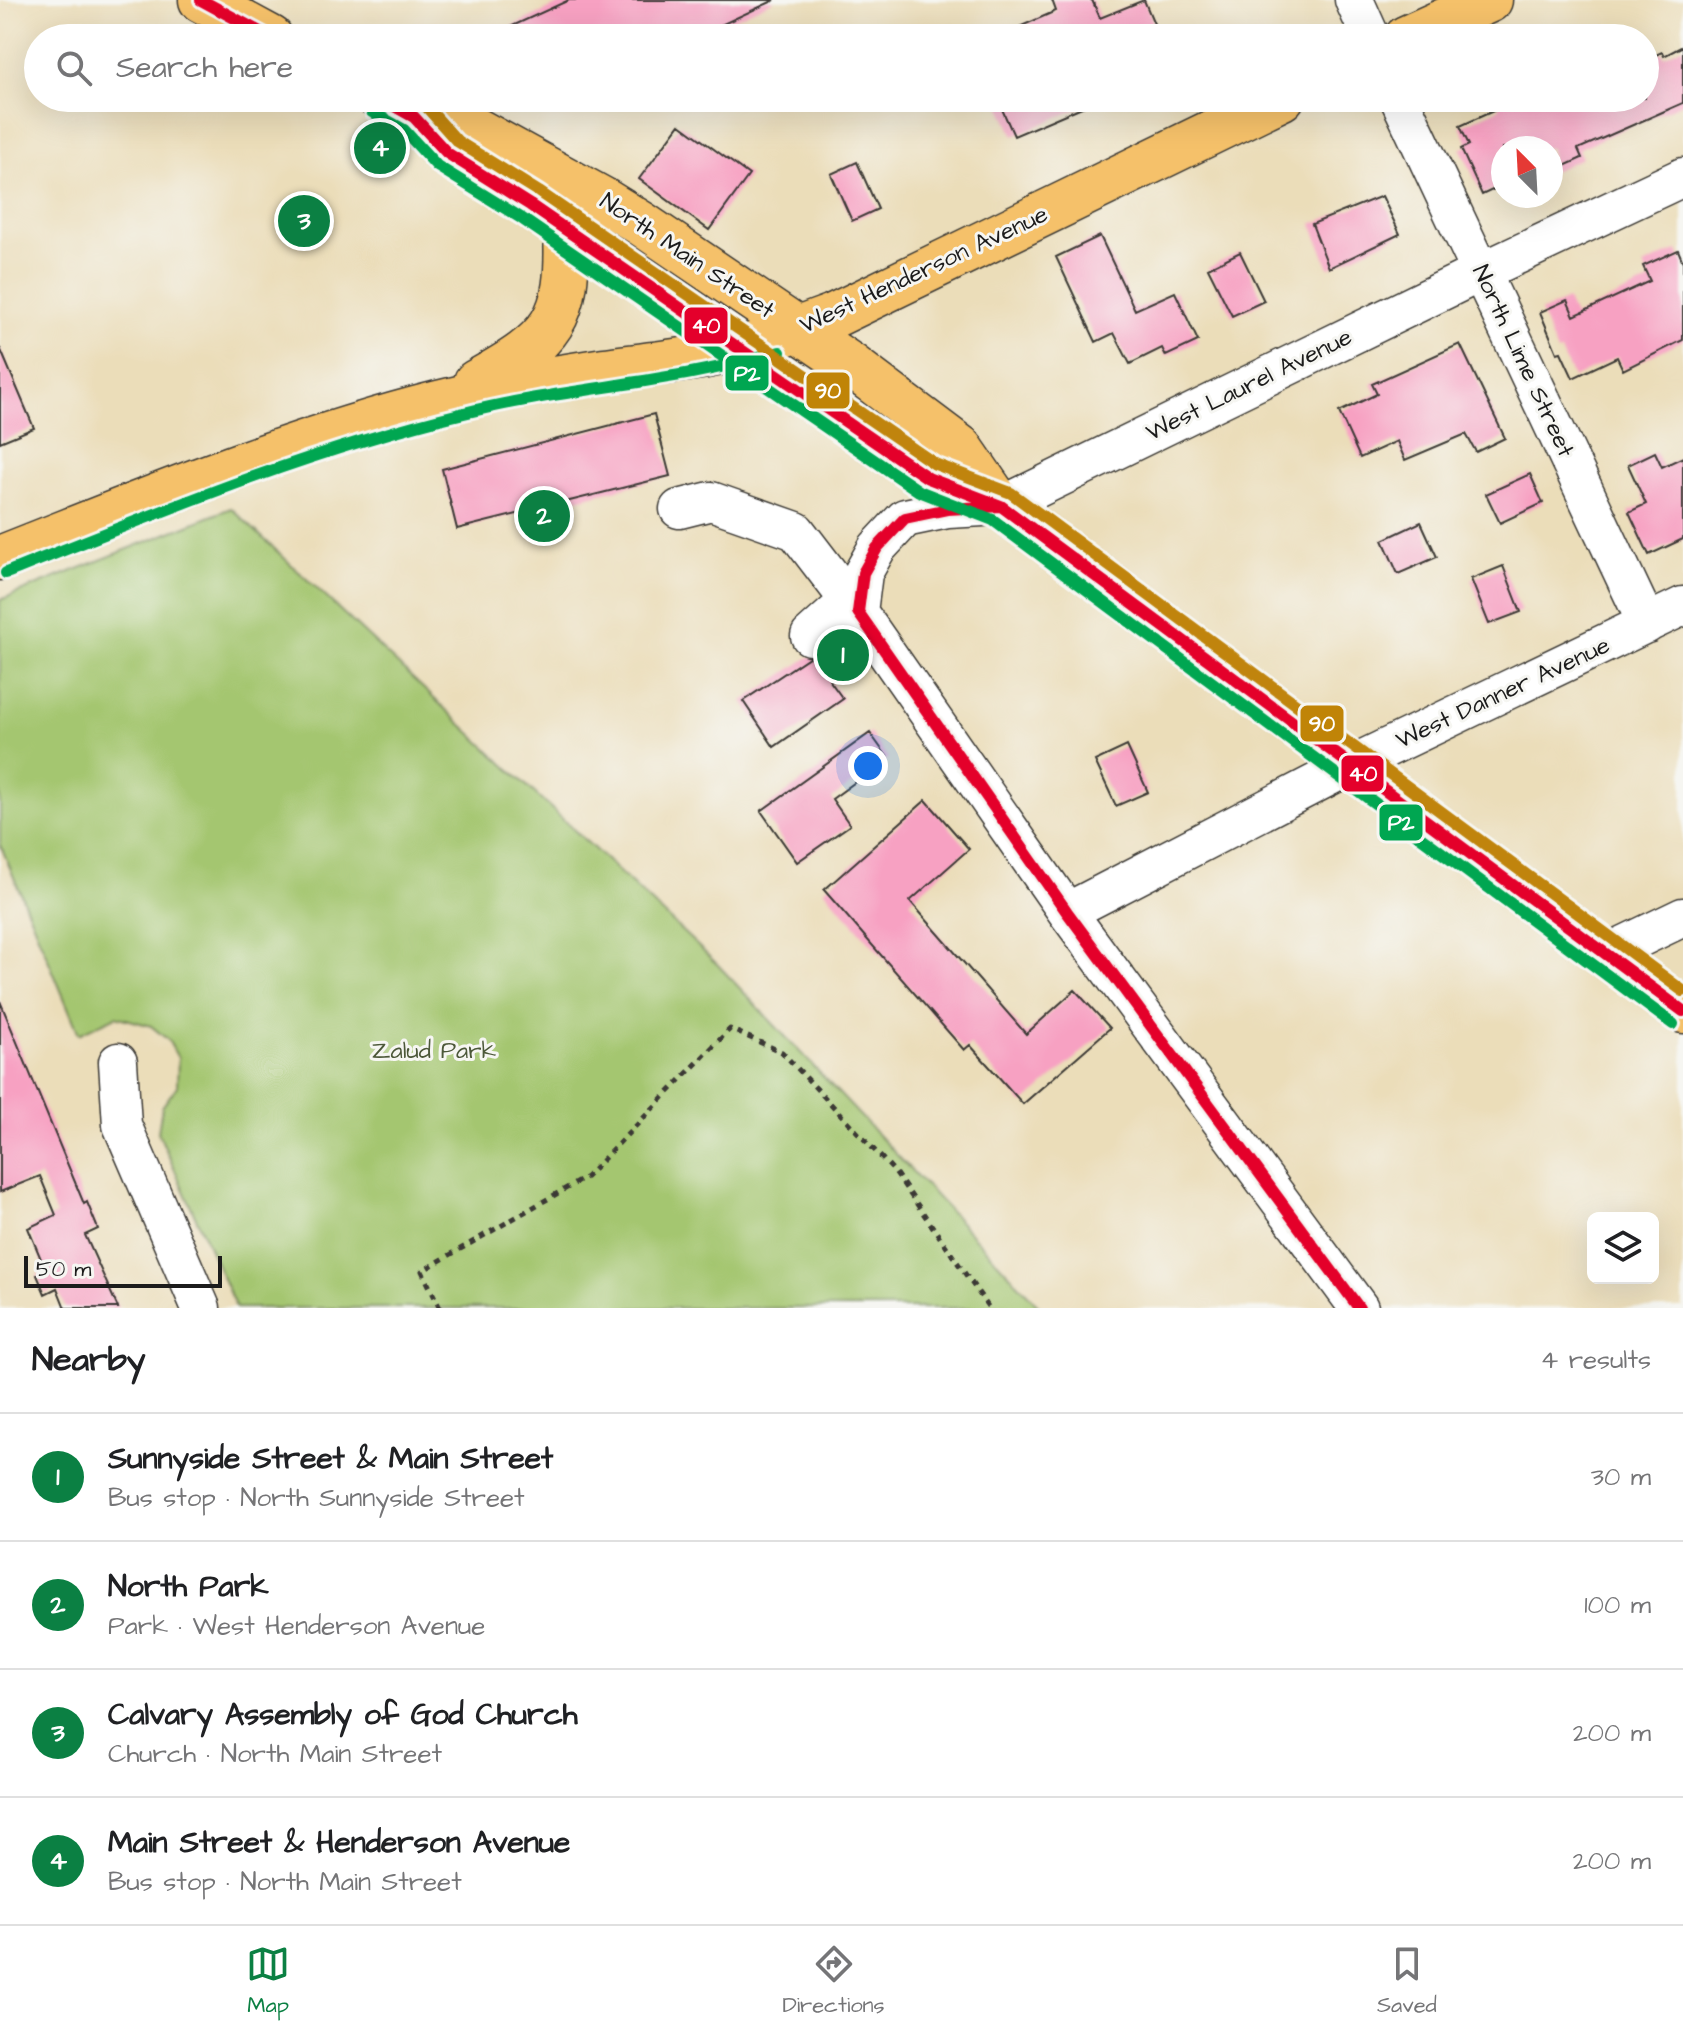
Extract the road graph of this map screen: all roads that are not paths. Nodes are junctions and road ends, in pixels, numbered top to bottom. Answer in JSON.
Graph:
{"nodes":[{"id":1,"x":201,"y":0,"type":"edge"},
{"id":2,"x":1354,"y":0,"type":"edge"},
{"id":3,"x":1490,"y":0,"type":"edge"},
{"id":4,"x":245,"y":24,"type":"edge"},
{"id":5,"x":1365,"y":24,"type":"edge"},
{"id":6,"x":1437,"y":24,"type":"edge"},
{"id":7,"x":401,"y":112,"type":"edge"},
{"id":8,"x":413,"y":112,"type":"edge"},
{"id":9,"x":1253,"y":112,"type":"edge"},
{"id":10,"x":1406,"y":112,"type":"edge"},
{"id":11,"x":1683,"y":177,"type":"edge"},
{"id":12,"x":566,"y":230,"type":"junction"},
{"id":13,"x":1481,"y":272,"type":"junction"},
{"id":14,"x":797,"y":330,"type":"junction"},
{"id":15,"x":741,"y":348,"type":"junction"},
{"id":16,"x":440,"y":402,"type":"junction"},
{"id":17,"x":1001,"y":506,"type":"junction"},
{"id":18,"x":679,"y":509,"type":"dead end"},
{"id":19,"x":0,"y":558,"type":"edge"},
{"id":20,"x":1683,"y":606,"type":"edge"},
{"id":21,"x":854,"y":607,"type":"junction"},
{"id":22,"x":1647,"y":624,"type":"junction"},
{"id":23,"x":810,"y":636,"type":"dead end"},
{"id":24,"x":1351,"y":765,"type":"junction"},
{"id":25,"x":1067,"y":912,"type":"junction"},
{"id":26,"x":1683,"y":917,"type":"edge"},
{"id":27,"x":1606,"y":954,"type":"junction"},
{"id":28,"x":1683,"y":1011,"type":"edge"},
{"id":29,"x":118,"y":1062,"type":"dead end"},
{"id":30,"x":201,"y":1308,"type":"edge"},
{"id":31,"x":1359,"y":1308,"type":"edge"}],
"edges":[{"from":1,"to":4,"type":"main road"},
{"from":2,"to":5,"type":"street"},
{"from":3,"to":6,"type":"main road"},
{"from":7,"to":12,"type":"main road","name":"North Main Street"},
{"from":8,"to":14,"type":"main road","name":"North Main Street"},
{"from":9,"to":14,"type":"main road","name":"West Henderson Avenue"},
{"from":10,"to":13,"type":"street","name":"North Lime Street"},
{"from":11,"to":13,"type":"street","name":"West Laurel Avenue"},
{"from":12,"to":15,"type":"main road","name":"North Main Street"},
{"from":12,"to":16,"type":"main road"},
{"from":13,"to":17,"type":"street","name":"West Laurel Avenue"},
{"from":13,"to":22,"type":"street","name":"North Lime Street"},
{"from":14,"to":15,"type":"main road","name":"West Henderson Avenue"},
{"from":14,"to":17,"type":"main road","name":"North Main Street"},
{"from":15,"to":16,"type":"main road","name":"West Henderson Avenue"},
{"from":15,"to":17,"type":"main road","name":"North Main Street"},
{"from":16,"to":19,"type":"main road","name":"West Henderson Avenue"},
{"from":17,"to":21,"type":"street","name":"West Laurel Avenue"},
{"from":17,"to":24,"type":"main road","name":"North Main Street"},
{"from":18,"to":21,"type":"street"},
{"from":20,"to":22,"type":"street","name":"West Danner Avenue"},
{"from":21,"to":23,"type":"street"},
{"from":21,"to":25,"type":"street"},
{"from":22,"to":24,"type":"street","name":"West Danner Avenue"},
{"from":24,"to":25,"type":"street","name":"West Danner Avenue"},
{"from":24,"to":27,"type":"main road","name":"North Main Street"},
{"from":25,"to":31,"type":"street"},
{"from":26,"to":27,"type":"street"},
{"from":27,"to":28,"type":"main road","name":"North Main Street"},
{"from":29,"to":30,"type":"street"}]}
